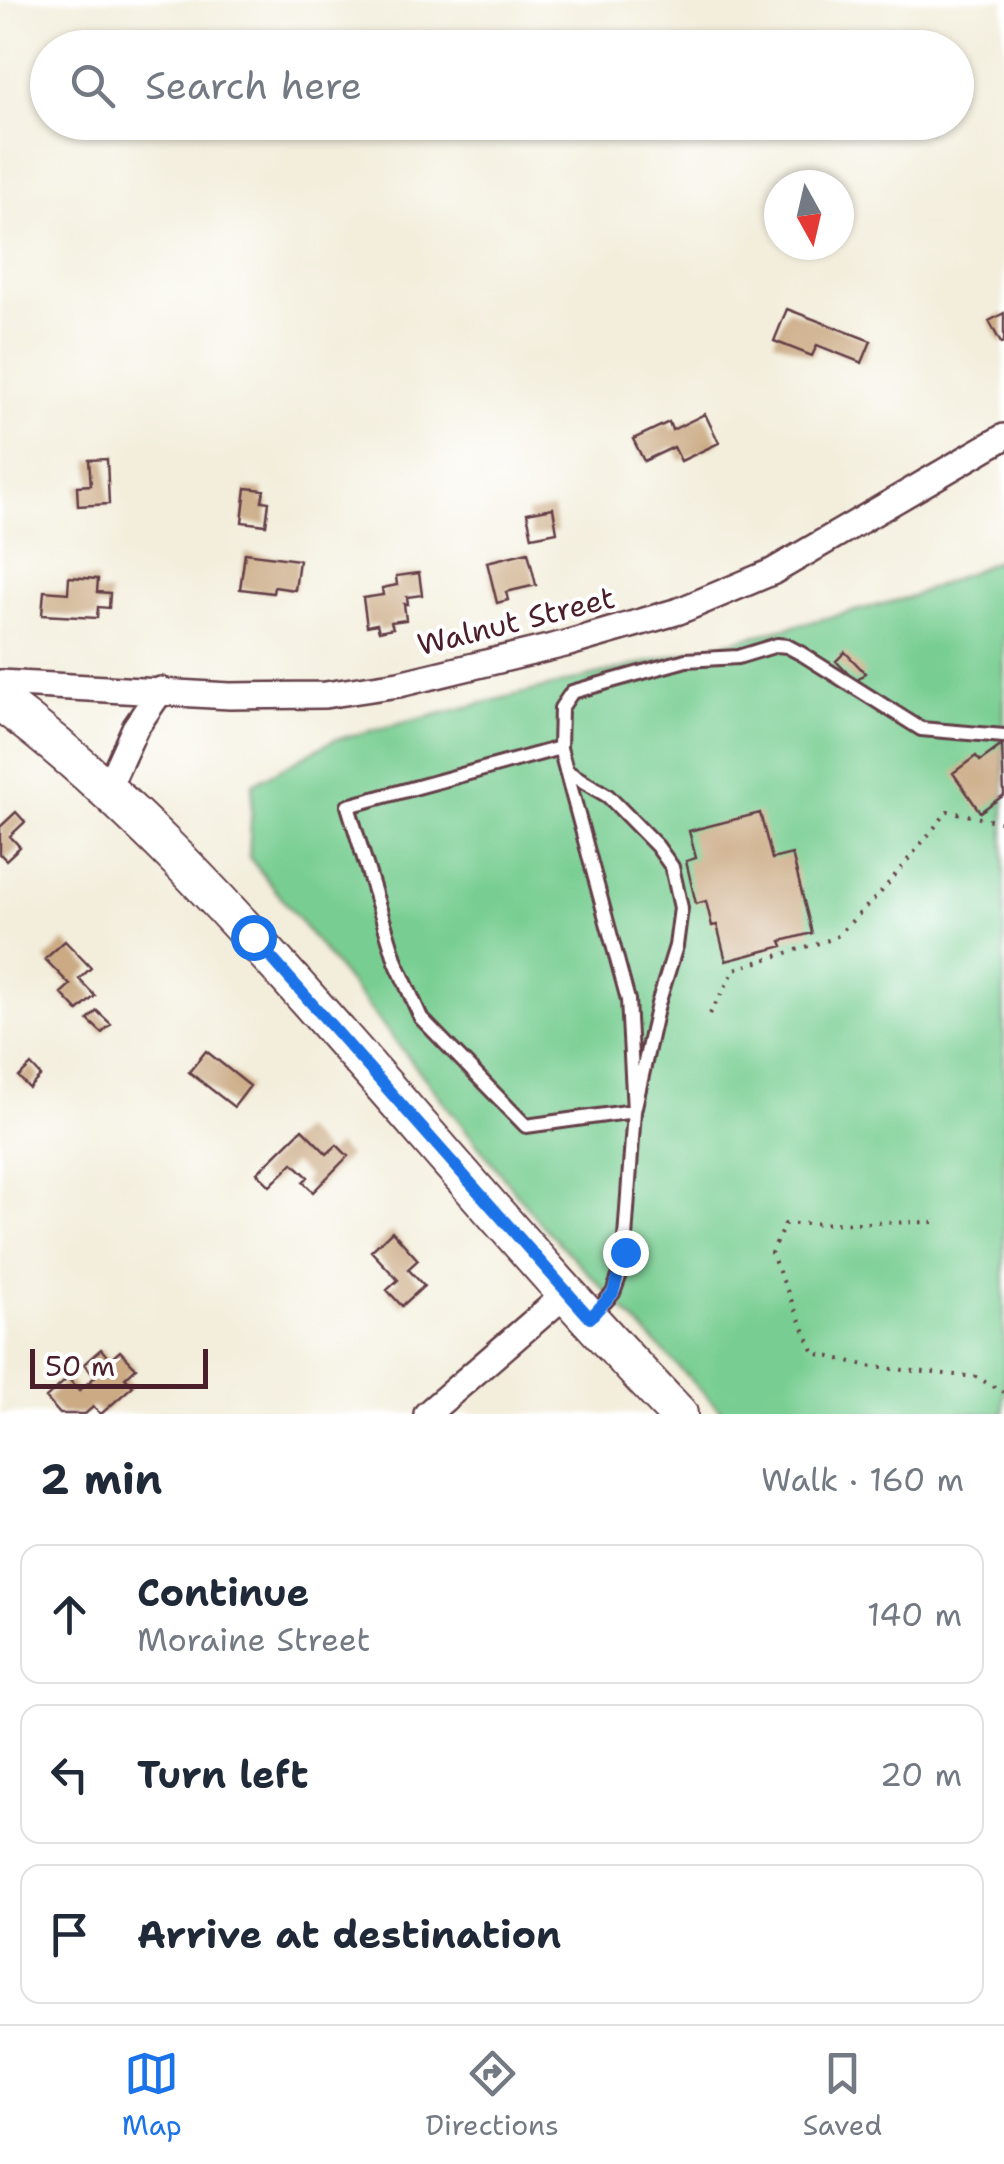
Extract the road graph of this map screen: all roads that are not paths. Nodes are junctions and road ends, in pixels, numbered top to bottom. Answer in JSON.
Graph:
{"nodes":[{"id":1,"x":1004,"y":437,"type":"edge"},
{"id":2,"x":0,"y":682,"type":"edge"},
{"id":3,"x":161,"y":690,"type":"junction"},
{"id":4,"x":0,"y":701,"type":"edge"},
{"id":5,"x":1004,"y":736,"type":"edge"},
{"id":6,"x":560,"y":748,"type":"junction"},
{"id":7,"x":566,"y":770,"type":"junction"},
{"id":8,"x":106,"y":792,"type":"junction"},
{"id":9,"x":634,"y":1111,"type":"junction"},
{"id":10,"x":579,"y":1305,"type":"junction"},
{"id":11,"x":426,"y":1414,"type":"edge"},
{"id":12,"x":678,"y":1414,"type":"edge"}],
"edges":[{"from":1,"to":3,"type":"street","name":"Walnut Street"},
{"from":2,"to":3,"type":"street","name":"Walnut Street"},
{"from":3,"to":8,"type":"street"},
{"from":4,"to":8,"type":"main road"},
{"from":5,"to":6,"type":"lane"},
{"from":6,"to":7,"type":"lane"},
{"from":6,"to":9,"type":"lane"},
{"from":7,"to":9,"type":"lane"},
{"from":7,"to":9,"type":"lane"},
{"from":8,"to":10,"type":"main road"},
{"from":9,"to":10,"type":"lane"},
{"from":10,"to":11,"type":"street"},
{"from":10,"to":12,"type":"main road"}]}
